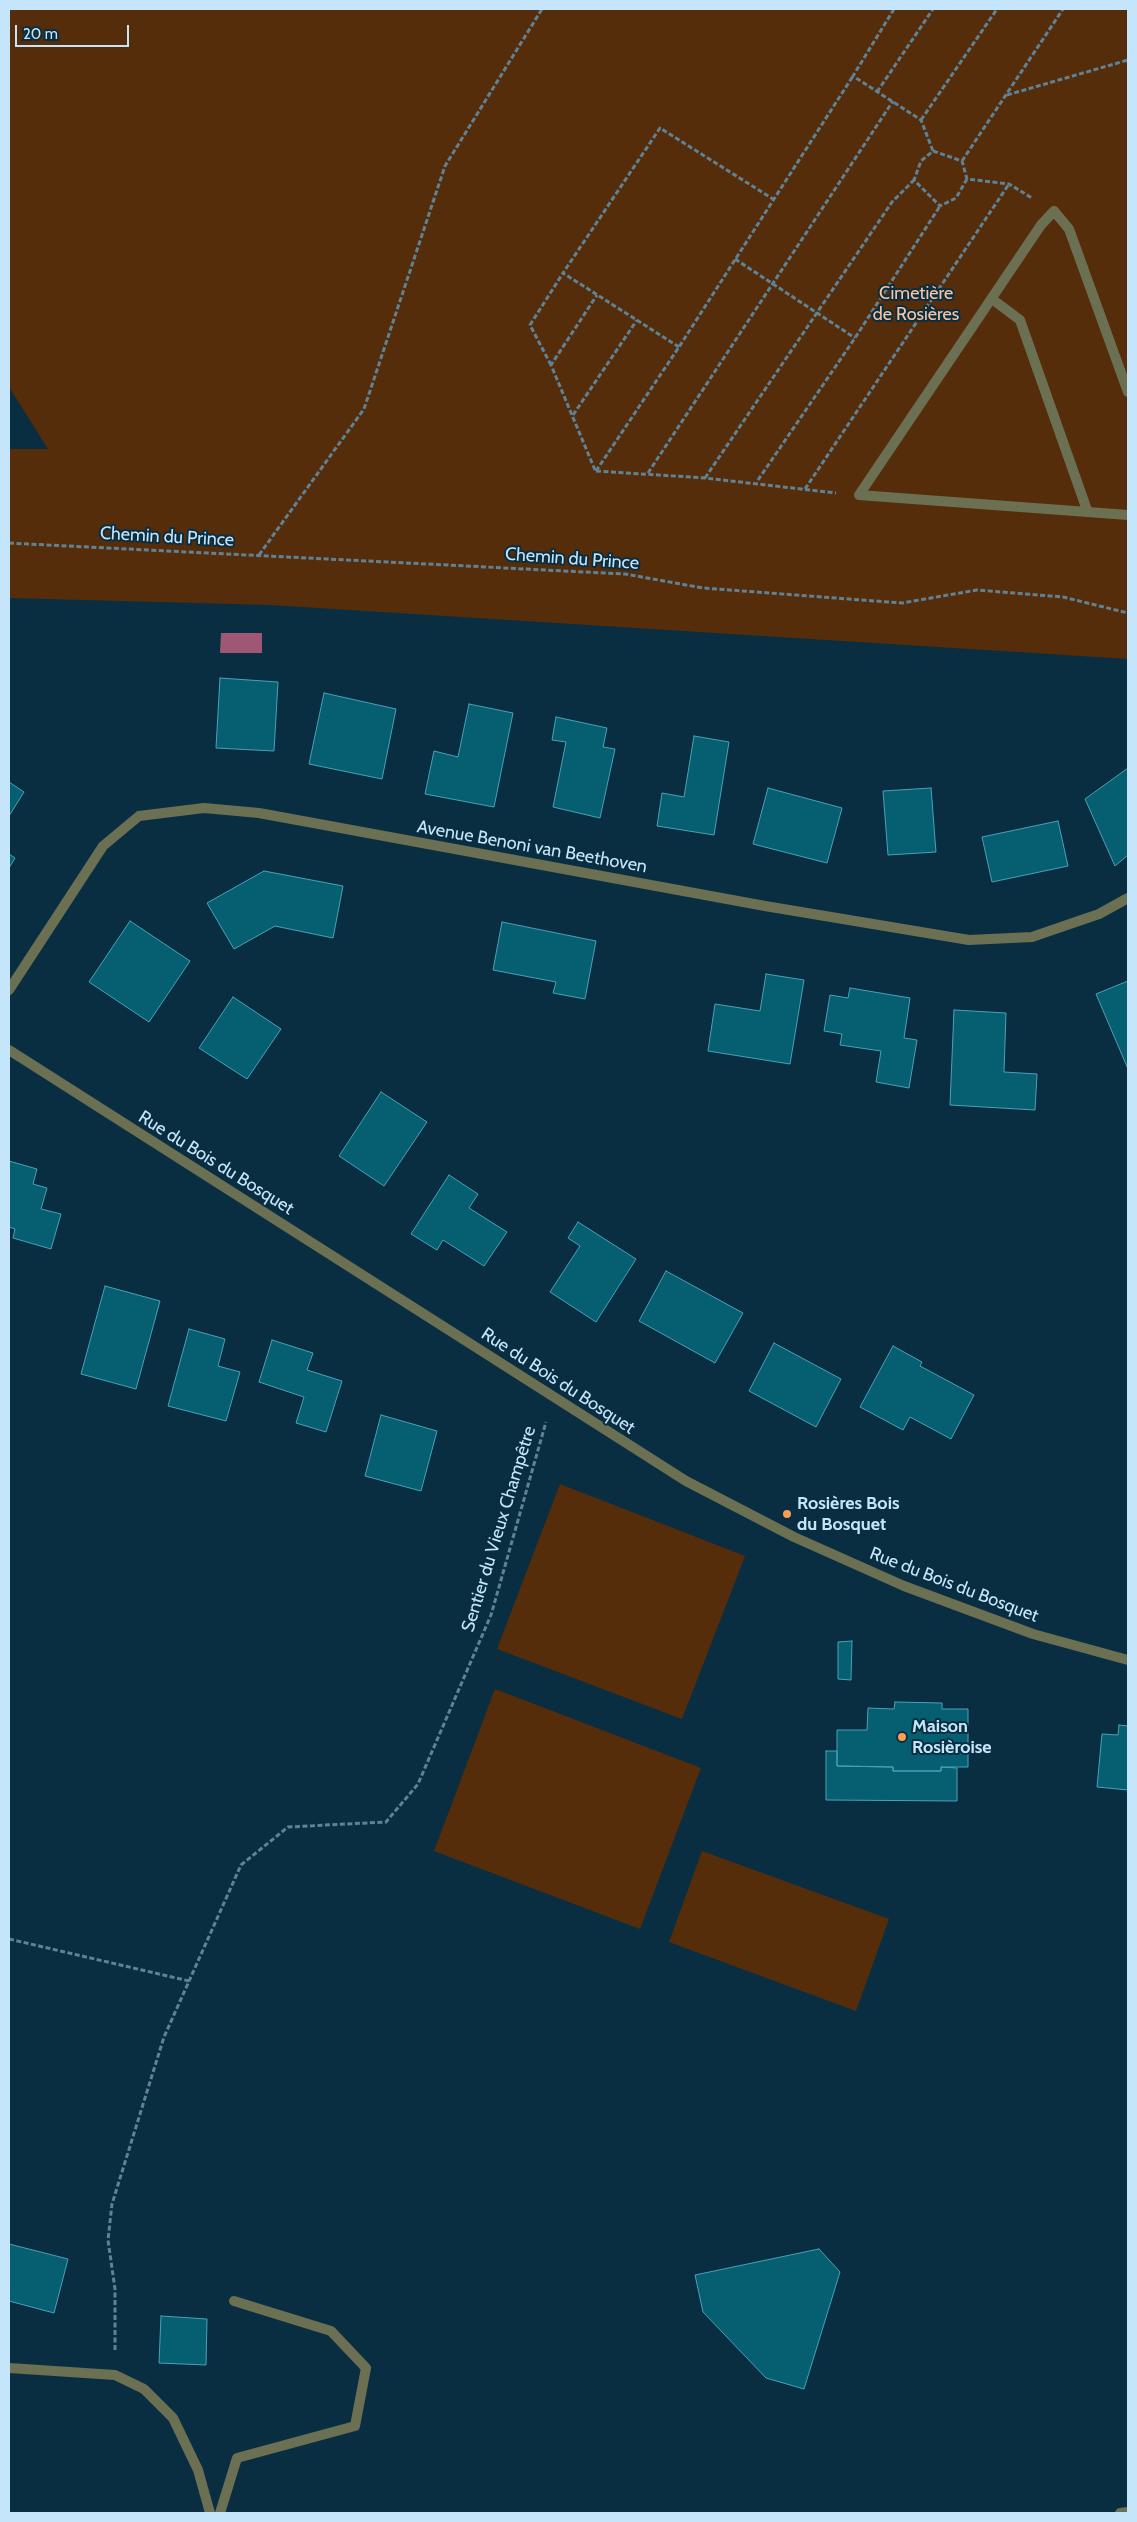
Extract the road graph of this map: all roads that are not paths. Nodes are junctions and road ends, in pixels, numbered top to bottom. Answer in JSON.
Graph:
{"nodes":[{"id":1,"x":992,"y":299,"type":"junction"},
{"id":2,"x":1128,"y":392,"type":"edge"},
{"id":3,"x":1087,"y":510,"type":"junction"},
{"id":4,"x":1128,"y":515,"type":"edge"},
{"id":5,"x":1128,"y":898,"type":"edge"},
{"id":6,"x":9,"y":990,"type":"edge"},
{"id":7,"x":9,"y":1050,"type":"edge"},
{"id":8,"x":1128,"y":1660,"type":"edge"},
{"id":9,"x":234,"y":2301,"type":"dead end"},
{"id":10,"x":9,"y":2368,"type":"edge"},
{"id":11,"x":1128,"y":2512,"type":"edge"},
{"id":12,"x":210,"y":2513,"type":"edge"},
{"id":13,"x":220,"y":2513,"type":"edge"},
{"id":14,"x":1120,"y":2513,"type":"edge"}],
"edges":[{"from":1,"to":2,"type":"street"},
{"from":1,"to":3,"type":"street"},
{"from":1,"to":3,"type":"street"},
{"from":3,"to":4,"type":"street"},
{"from":5,"to":6,"type":"street","name":"Avenue Benoni van Beethoven"},
{"from":7,"to":8,"type":"street","name":"Rue du Bois du Bosquet"},
{"from":9,"to":13,"type":"street"},
{"from":10,"to":12,"type":"street"},
{"from":11,"to":14,"type":"street"}]}
